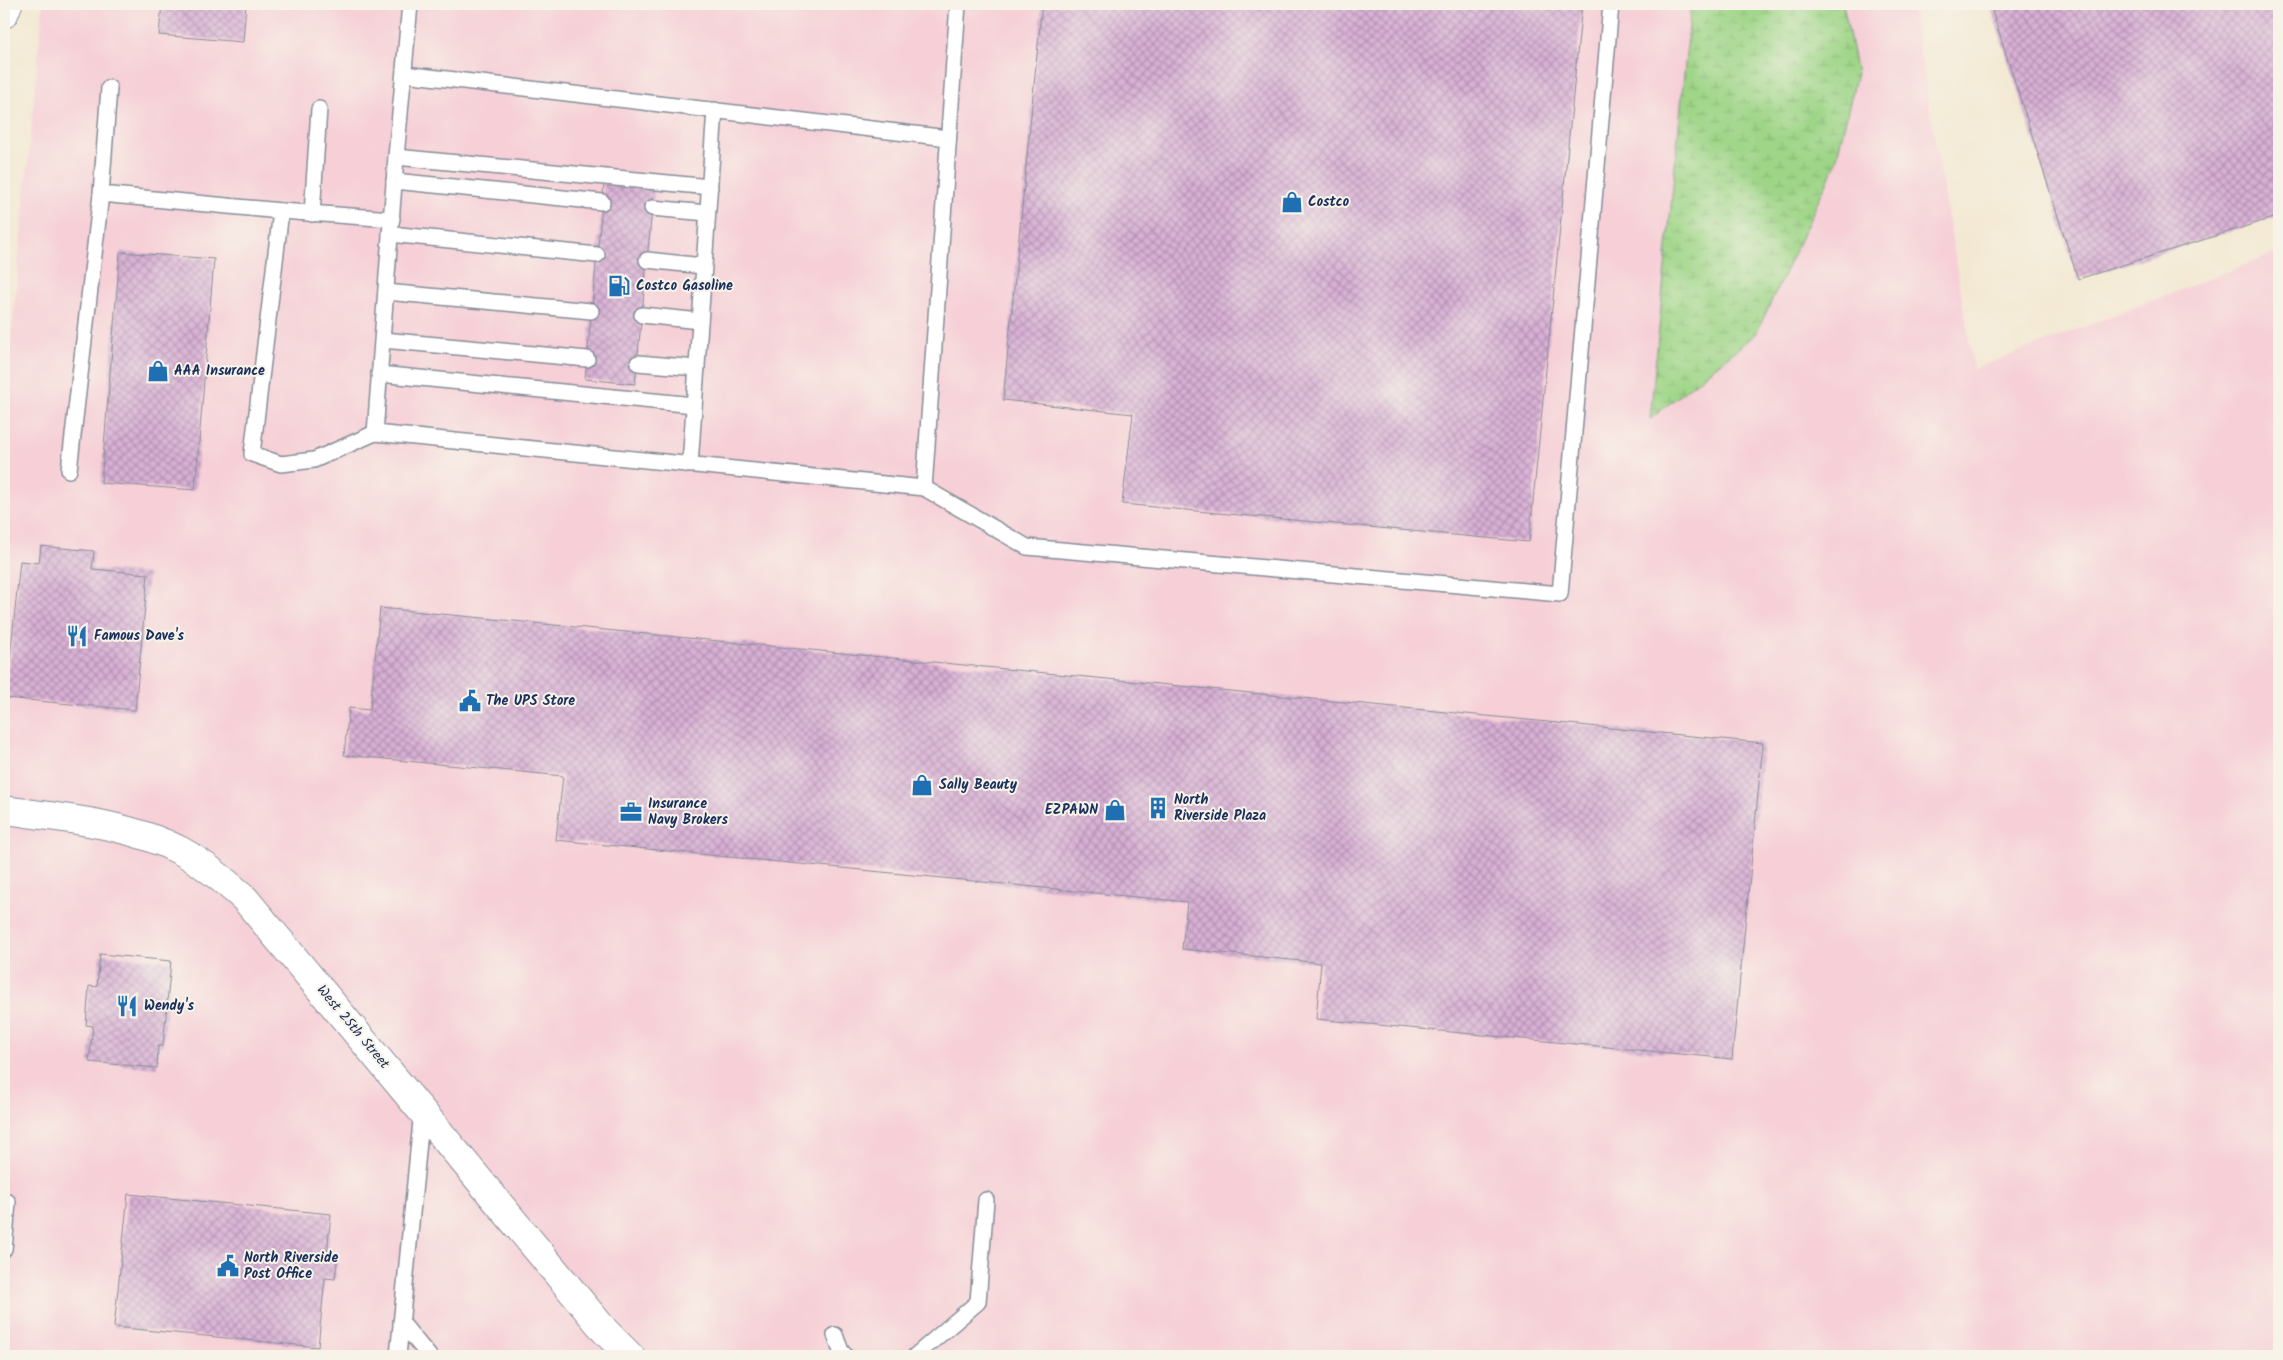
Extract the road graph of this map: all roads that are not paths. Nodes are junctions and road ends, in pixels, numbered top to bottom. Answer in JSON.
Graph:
{"nodes":[{"id":1,"x":8,"y":4,"type":"edge"},
{"id":2,"x":410,"y":4,"type":"edge"},
{"id":3,"x":958,"y":4,"type":"edge"},
{"id":4,"x":1611,"y":4,"type":"edge"},
{"id":5,"x":4,"y":14,"type":"edge"},
{"id":6,"x":404,"y":74,"type":"junction"},
{"id":7,"x":109,"y":88,"type":"dead end"},
{"id":8,"x":319,"y":109,"type":"dead end"},
{"id":9,"x":715,"y":110,"type":"junction"},
{"id":10,"x":948,"y":138,"type":"junction"},
{"id":11,"x":396,"y":157,"type":"junction"},
{"id":12,"x":394,"y":181,"type":"junction"},
{"id":13,"x":710,"y":187,"type":"junction"},
{"id":14,"x":101,"y":194,"type":"junction"},
{"id":15,"x":602,"y":202,"type":"dead end"},
{"id":16,"x":652,"y":208,"type":"dead end"},
{"id":17,"x":281,"y":211,"type":"junction"},
{"id":18,"x":707,"y":213,"type":"junction"},
{"id":19,"x":312,"y":214,"type":"junction"},
{"id":20,"x":392,"y":219,"type":"junction"},
{"id":21,"x":390,"y":234,"type":"junction"},
{"id":22,"x":597,"y":255,"type":"dead end"},
{"id":23,"x":647,"y":260,"type":"dead end"},
{"id":24,"x":704,"y":266,"type":"junction"},
{"id":25,"x":386,"y":292,"type":"junction"},
{"id":26,"x":591,"y":311,"type":"dead end"},
{"id":27,"x":642,"y":315,"type":"dead end"},
{"id":28,"x":700,"y":321,"type":"junction"},
{"id":29,"x":383,"y":340,"type":"junction"},
{"id":30,"x":587,"y":359,"type":"dead end"},
{"id":31,"x":638,"y":363,"type":"dead end"},
{"id":32,"x":697,"y":368,"type":"junction"},
{"id":33,"x":379,"y":374,"type":"junction"},
{"id":34,"x":694,"y":405,"type":"junction"},
{"id":35,"x":375,"y":433,"type":"junction"},
{"id":36,"x":690,"y":465,"type":"junction"},
{"id":37,"x":68,"y":470,"type":"dead end"},
{"id":38,"x":924,"y":488,"type":"junction"},
{"id":39,"x":4,"y":810,"type":"edge"},
{"id":40,"x":422,"y":1110,"type":"junction"},
{"id":41,"x":986,"y":1200,"type":"dead end"},
{"id":42,"x":8,"y":1202,"type":"dead end"},
{"id":43,"x":4,"y":1249,"type":"edge"},
{"id":44,"x":401,"y":1322,"type":"junction"},
{"id":45,"x":835,"y":1335,"type":"dead end"},
{"id":46,"x":398,"y":1356,"type":"edge"},
{"id":47,"x":429,"y":1356,"type":"edge"},
{"id":48,"x":630,"y":1356,"type":"edge"},
{"id":49,"x":846,"y":1356,"type":"edge"},
{"id":50,"x":915,"y":1356,"type":"edge"}],
"edges":[{"from":1,"to":5,"type":"street"},
{"from":2,"to":6,"type":"lane"},
{"from":3,"to":10,"type":"lane"},
{"from":4,"to":38,"type":"lane"},
{"from":6,"to":9,"type":"lane"},
{"from":6,"to":11,"type":"lane"},
{"from":7,"to":14,"type":"lane"},
{"from":8,"to":19,"type":"lane"},
{"from":9,"to":10,"type":"lane"},
{"from":9,"to":13,"type":"lane"},
{"from":10,"to":38,"type":"lane"},
{"from":11,"to":12,"type":"lane"},
{"from":11,"to":13,"type":"lane"},
{"from":12,"to":15,"type":"lane"},
{"from":12,"to":20,"type":"lane"},
{"from":13,"to":18,"type":"lane"},
{"from":14,"to":17,"type":"lane"},
{"from":14,"to":37,"type":"lane"},
{"from":16,"to":18,"type":"lane"},
{"from":17,"to":19,"type":"lane"},
{"from":17,"to":35,"type":"lane"},
{"from":18,"to":24,"type":"lane"},
{"from":19,"to":20,"type":"lane"},
{"from":20,"to":21,"type":"lane"},
{"from":21,"to":22,"type":"lane"},
{"from":21,"to":25,"type":"lane"},
{"from":23,"to":24,"type":"lane"},
{"from":24,"to":28,"type":"lane"},
{"from":25,"to":26,"type":"lane"},
{"from":25,"to":29,"type":"lane"},
{"from":27,"to":28,"type":"lane"},
{"from":28,"to":32,"type":"lane"},
{"from":29,"to":30,"type":"lane"},
{"from":29,"to":33,"type":"lane"},
{"from":31,"to":32,"type":"lane"},
{"from":32,"to":34,"type":"lane"},
{"from":33,"to":34,"type":"lane"},
{"from":33,"to":35,"type":"lane"},
{"from":34,"to":36,"type":"lane"},
{"from":35,"to":36,"type":"lane"},
{"from":36,"to":38,"type":"lane"},
{"from":39,"to":40,"type":"street","name":"West 25th Street"},
{"from":40,"to":44,"type":"lane"},
{"from":40,"to":48,"type":"street","name":"West 25th Street"},
{"from":41,"to":50,"type":"lane"},
{"from":42,"to":43,"type":"lane"},
{"from":44,"to":46,"type":"lane"},
{"from":44,"to":47,"type":"lane"},
{"from":45,"to":49,"type":"lane"}]}
